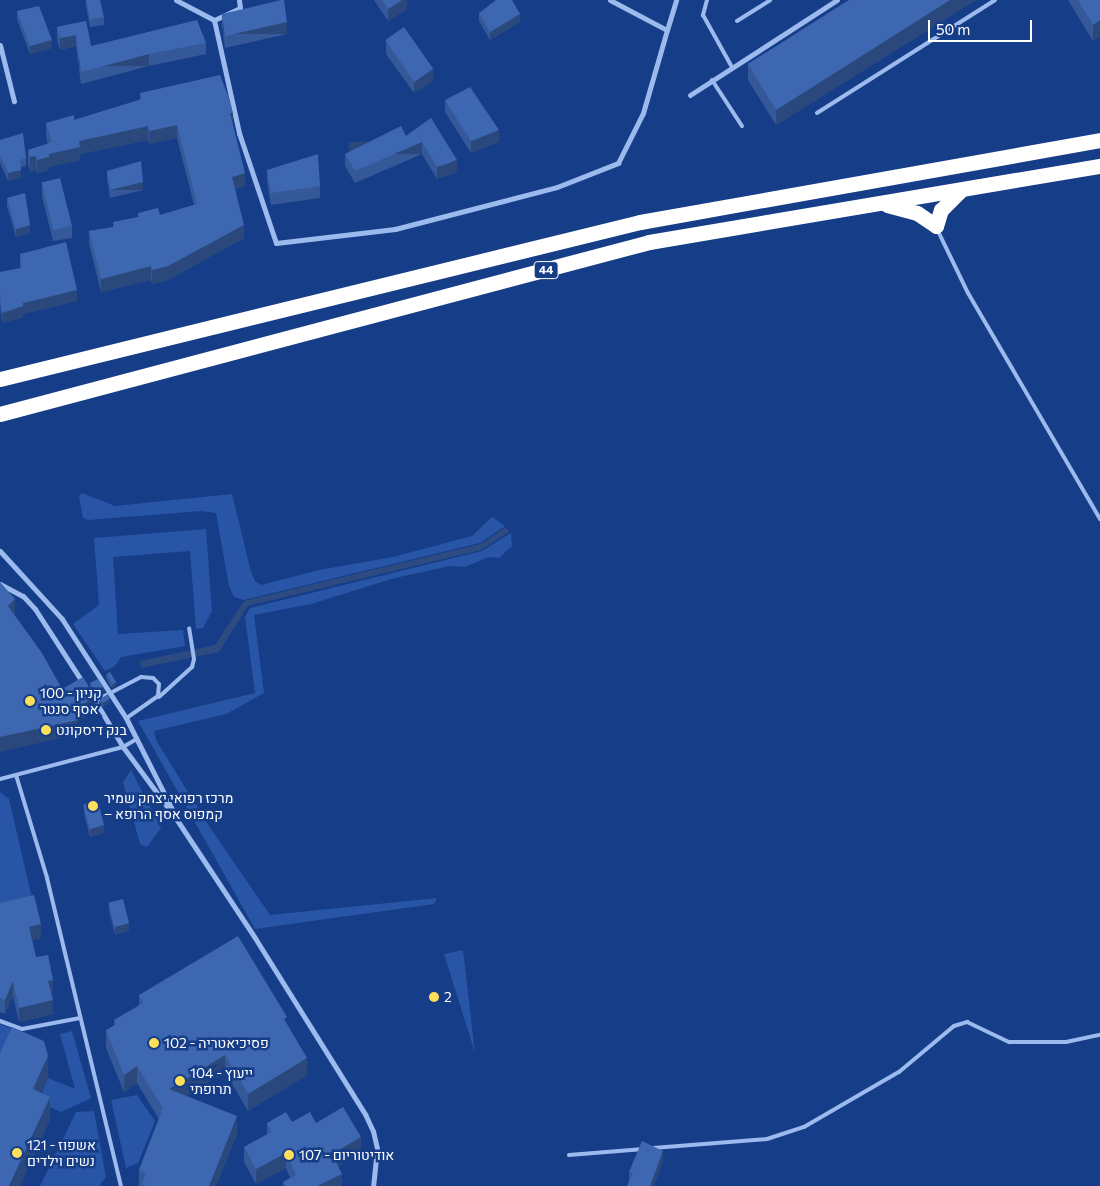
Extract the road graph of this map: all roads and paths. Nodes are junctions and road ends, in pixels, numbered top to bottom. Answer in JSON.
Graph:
{"nodes":[{"id":1,"x":176,"y":0,"type":"edge"},
{"id":2,"x":239,"y":0,"type":"edge"},
{"id":3,"x":610,"y":0,"type":"edge"},
{"id":4,"x":676,"y":0,"type":"edge"},
{"id":5,"x":707,"y":0,"type":"edge"},
{"id":6,"x":770,"y":0,"type":"edge"},
{"id":7,"x":837,"y":0,"type":"edge"},
{"id":8,"x":995,"y":0,"type":"edge"},
{"id":9,"x":214,"y":20,"type":"junction"},
{"id":10,"x":737,"y":21,"type":"dead end"},
{"id":11,"x":667,"y":30,"type":"junction"},
{"id":12,"x":0,"y":46,"type":"edge"},
{"id":13,"x":732,"y":66,"type":"junction"},
{"id":14,"x":712,"y":80,"type":"junction"},
{"id":15,"x":690,"y":95,"type":"dead end"},
{"id":16,"x":14,"y":101,"type":"dead end"},
{"id":17,"x":817,"y":113,"type":"dead end"},
{"id":18,"x":742,"y":126,"type":"dead end"},
{"id":19,"x":1100,"y":140,"type":"edge"},
{"id":20,"x":1100,"y":166,"type":"edge"},
{"id":21,"x":964,"y":189,"type":"junction"},
{"id":22,"x":870,"y":205,"type":"junction"},
{"id":23,"x":936,"y":226,"type":"junction"},
{"id":24,"x":0,"y":380,"type":"edge"},
{"id":25,"x":0,"y":414,"type":"edge"},
{"id":26,"x":1100,"y":519,"type":"edge"},
{"id":27,"x":0,"y":551,"type":"edge"},
{"id":28,"x":0,"y":584,"type":"edge"},
{"id":29,"x":189,"y":628,"type":"dead end"},
{"id":30,"x":109,"y":692,"type":"junction"},
{"id":31,"x":156,"y":698,"type":"junction"},
{"id":32,"x":94,"y":701,"type":"junction"},
{"id":33,"x":126,"y":718,"type":"junction"},
{"id":34,"x":137,"y":739,"type":"junction"},
{"id":35,"x":123,"y":748,"type":"junction"},
{"id":36,"x":16,"y":775,"type":"junction"},
{"id":37,"x":0,"y":779,"type":"edge"},
{"id":38,"x":177,"y":820,"type":"junction"},
{"id":39,"x":80,"y":1018,"type":"junction"},
{"id":40,"x":0,"y":1021,"type":"edge"},
{"id":41,"x":1100,"y":1035,"type":"edge"},
{"id":42,"x":568,"y":1155,"type":"dead end"},
{"id":43,"x":121,"y":1184,"type":"edge"},
{"id":44,"x":116,"y":1186,"type":"edge"},
{"id":45,"x":373,"y":1186,"type":"edge"}],
"edges":[{"from":1,"to":9,"type":"street"},
{"from":2,"to":9,"type":"street"},
{"from":3,"to":11,"type":"street"},
{"from":4,"to":11,"type":"street"},
{"from":5,"to":13,"type":"lane"},
{"from":6,"to":10,"type":"lane"},
{"from":7,"to":13,"type":"street"},
{"from":8,"to":17,"type":"lane"},
{"from":9,"to":11,"type":"street"},
{"from":12,"to":16,"type":"street"},
{"from":13,"to":14,"type":"street"},
{"from":14,"to":15,"type":"street"},
{"from":14,"to":18,"type":"lane"},
{"from":19,"to":24,"type":"highway","number":"44"},
{"from":20,"to":21,"type":"highway","number":"44"},
{"from":21,"to":22,"type":"highway","number":"44"},
{"from":21,"to":23,"type":"highway"},
{"from":22,"to":23,"type":"highway"},
{"from":22,"to":25,"type":"highway","number":"44"},
{"from":23,"to":26,"type":"lane"},
{"from":27,"to":30,"type":"street"},
{"from":28,"to":32,"type":"street"},
{"from":29,"to":31,"type":"lane"},
{"from":30,"to":31,"type":"lane"},
{"from":30,"to":32,"type":"lane"},
{"from":30,"to":33,"type":"street"},
{"from":31,"to":33,"type":"lane"},
{"from":32,"to":35,"type":"street"},
{"from":33,"to":34,"type":"street"},
{"from":34,"to":35,"type":"lane"},
{"from":34,"to":38,"type":"street"},
{"from":35,"to":36,"type":"lane"},
{"from":35,"to":38,"type":"street"},
{"from":36,"to":37,"type":"lane"},
{"from":36,"to":39,"type":"lane"},
{"from":38,"to":45,"type":"street"},
{"from":39,"to":40,"type":"lane"},
{"from":39,"to":43,"type":"lane"},
{"from":41,"to":42,"type":"lane"},
{"from":43,"to":44,"type":"lane"}]}
